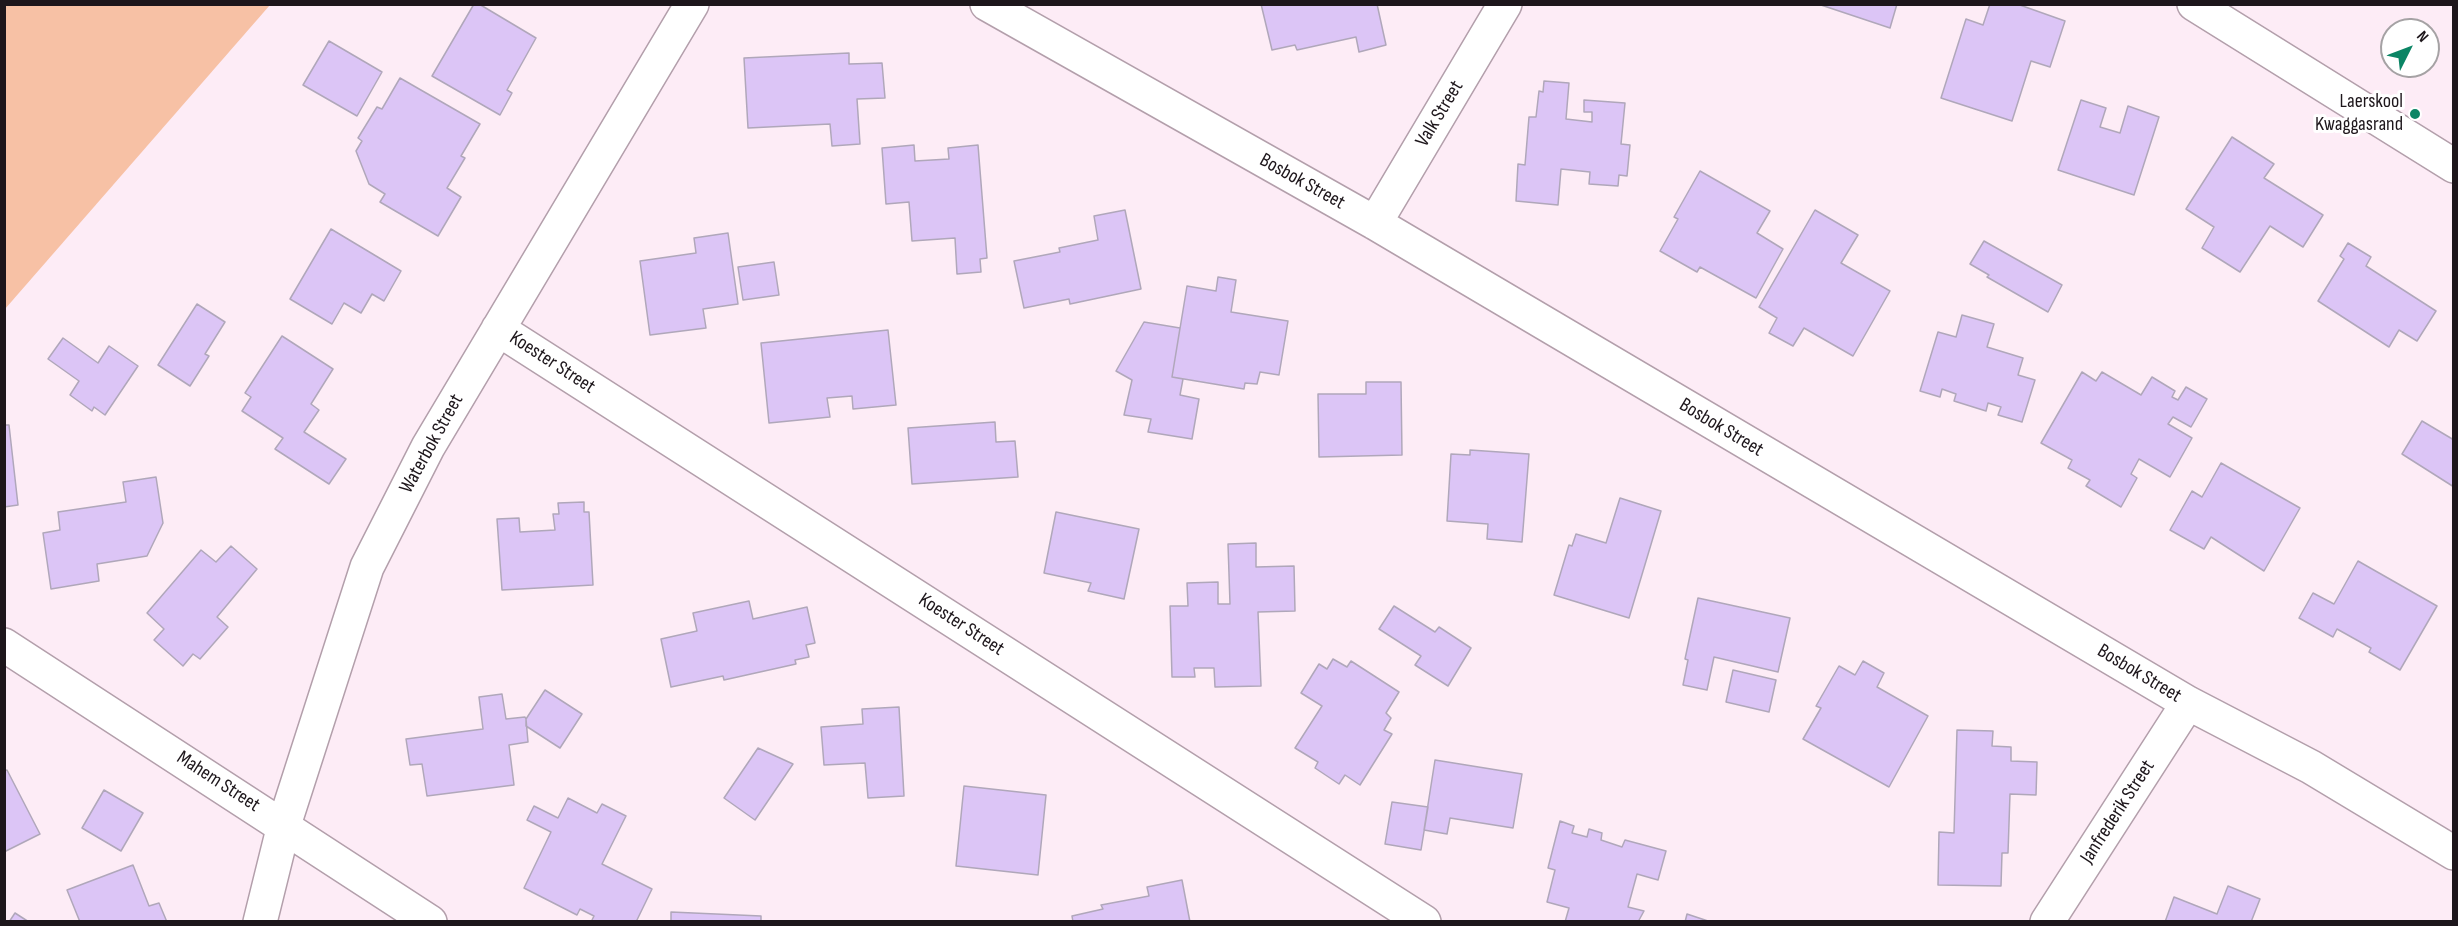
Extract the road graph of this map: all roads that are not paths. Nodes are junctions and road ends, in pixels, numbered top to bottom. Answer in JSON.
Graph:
{"nodes":[{"id":1,"x":692,"y":4,"type":"edge"},
{"id":2,"x":987,"y":4,"type":"edge"},
{"id":3,"x":1505,"y":4,"type":"edge"},
{"id":4,"x":2194,"y":4,"type":"edge"},
{"id":5,"x":2454,"y":166,"type":"edge"},
{"id":6,"x":1375,"y":223,"type":"junction"},
{"id":7,"x":498,"y":329,"type":"junction"},
{"id":8,"x":4,"y":645,"type":"edge"},
{"id":9,"x":2188,"y":703,"type":"junction"},
{"id":10,"x":284,"y":825,"type":"junction"},
{"id":11,"x":2454,"y":853,"type":"edge"},
{"id":12,"x":260,"y":921,"type":"edge"},
{"id":13,"x":430,"y":921,"type":"edge"},
{"id":14,"x":1424,"y":921,"type":"edge"},
{"id":15,"x":2047,"y":921,"type":"edge"}],
"edges":[{"from":1,"to":7,"type":"street","name":"Waterbok Street"},
{"from":2,"to":6,"type":"street","name":"Bosbok Street"},
{"from":3,"to":6,"type":"street","name":"Valk Street"},
{"from":4,"to":5,"type":"street"},
{"from":6,"to":9,"type":"street","name":"Bosbok Street"},
{"from":7,"to":10,"type":"street","name":"Waterbok Street"},
{"from":7,"to":14,"type":"street","name":"Koester Street"},
{"from":8,"to":10,"type":"street","name":"Mahem Street"},
{"from":9,"to":11,"type":"street","name":"Bosbok Street"},
{"from":9,"to":15,"type":"street","name":"Janfrederik Street"},
{"from":10,"to":12,"type":"street","name":"Waterbok Street"},
{"from":10,"to":13,"type":"street","name":"Mahem Street"}]}
